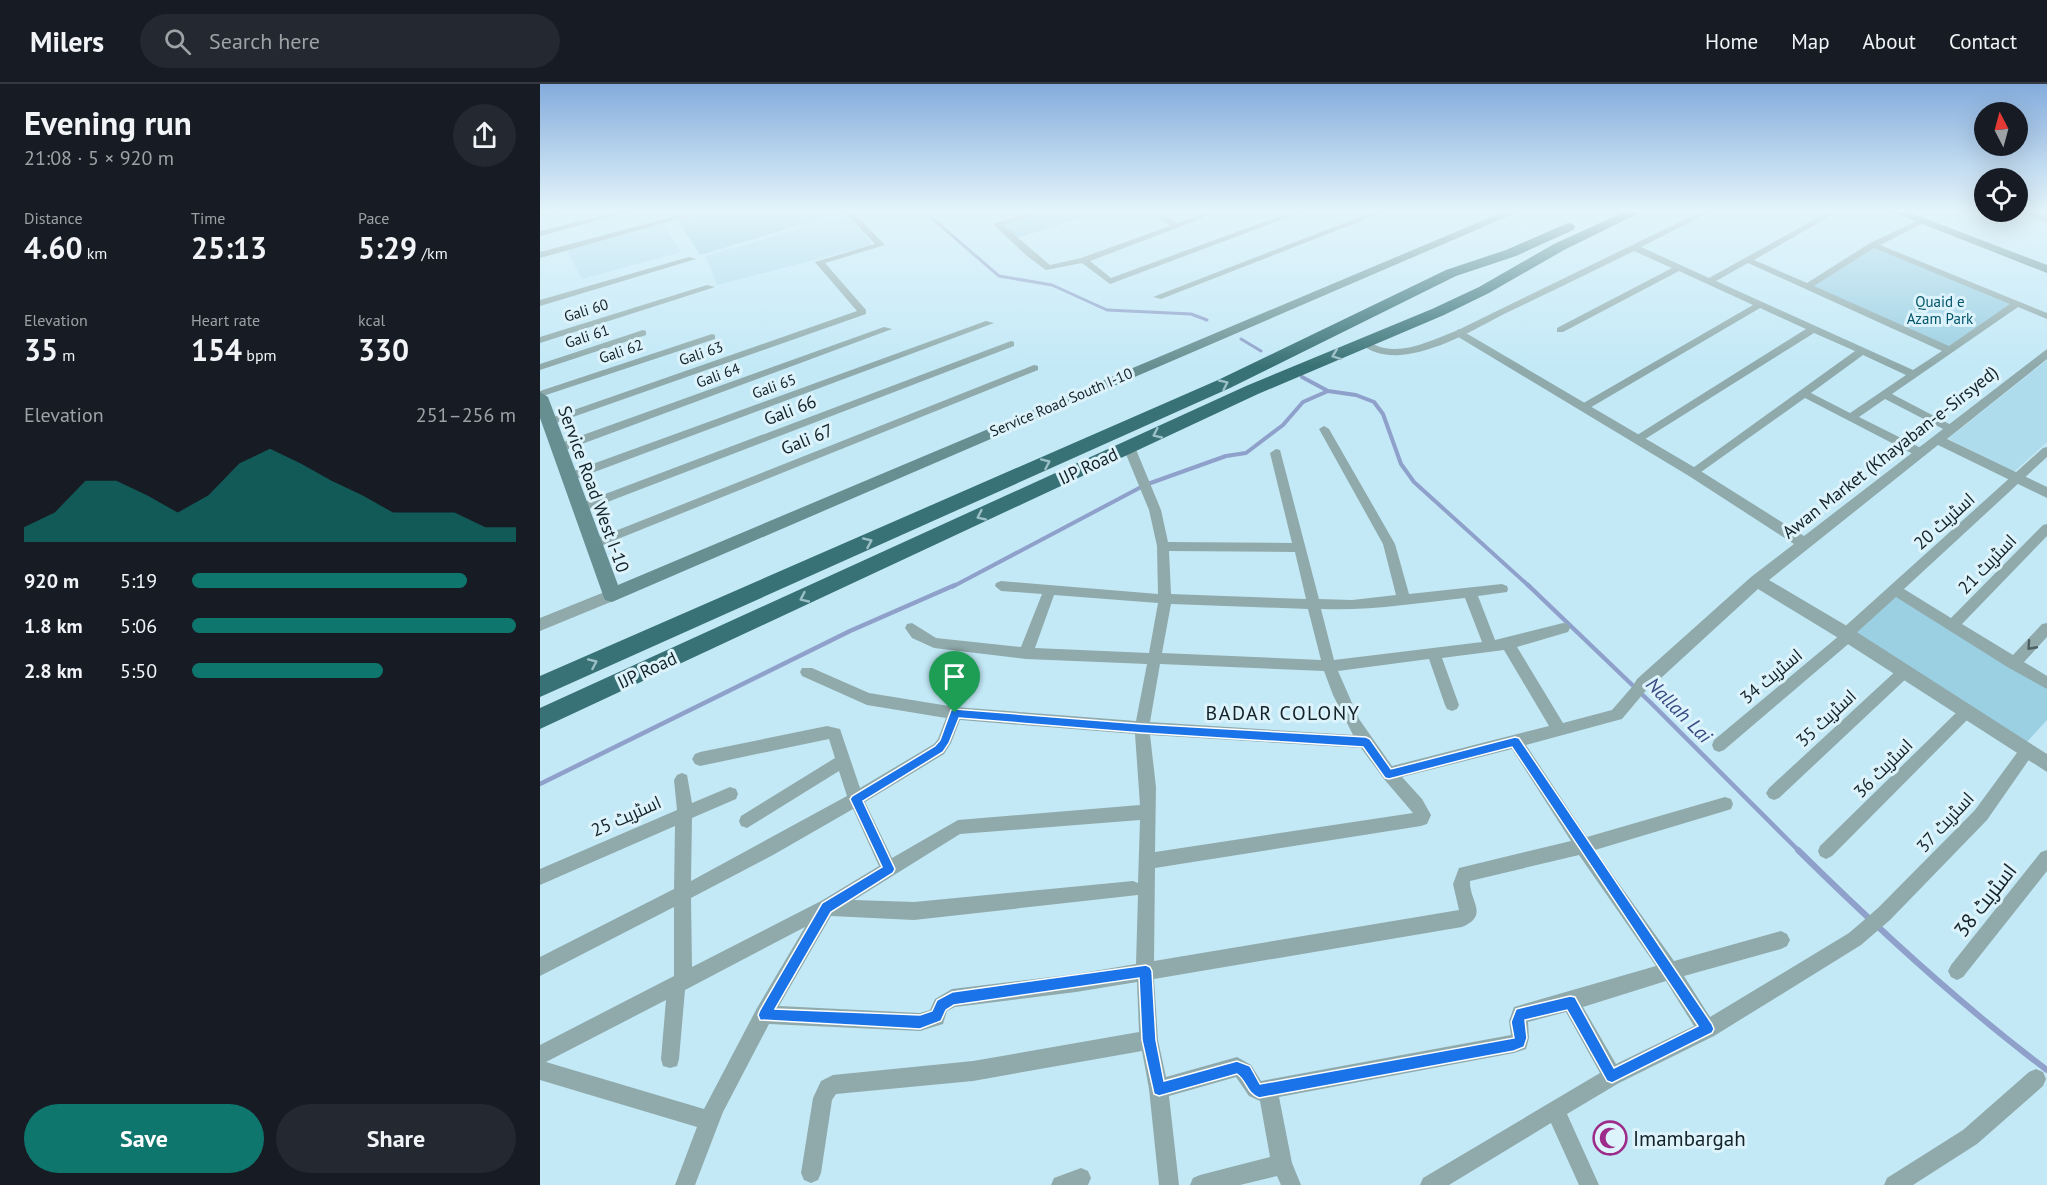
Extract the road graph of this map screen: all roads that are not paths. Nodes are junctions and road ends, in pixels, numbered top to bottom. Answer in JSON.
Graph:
{"nodes":[{"id":1,"x":677,"y":263,"type":"edge"},
{"id":2,"x":820,"y":263,"type":"edge"},
{"id":3,"x":1041,"y":263,"type":"edge"},
{"id":4,"x":1074,"y":263,"type":"edge"},
{"id":5,"x":1088,"y":263,"type":"edge"},
{"id":6,"x":1158,"y":263,"type":"edge"},
{"id":7,"x":1246,"y":263,"type":"edge"},
{"id":8,"x":1391,"y":263,"type":"edge"},
{"id":9,"x":1479,"y":263,"type":"edge"},
{"id":10,"x":1497,"y":263,"type":"edge"},
{"id":11,"x":1602,"y":263,"type":"edge"},
{"id":12,"x":1668,"y":263,"type":"edge"},
{"id":13,"x":1742,"y":263,"type":"edge"},
{"id":14,"x":1756,"y":263,"type":"edge"},
{"id":15,"x":1844,"y":263,"type":"edge"},
{"id":16,"x":1919,"y":263,"type":"edge"},
{"id":17,"x":1527,"y":264,"type":"joint"},
{"id":18,"x":1679,"y":268,"type":"junction"},
{"id":19,"x":1708,"y":282,"type":"junction"},
{"id":20,"x":1807,"y":286,"type":"junction"},
{"id":21,"x":710,"y":287,"type":"dead end"},
{"id":22,"x":1158,"y":297,"type":"dead end"},
{"id":23,"x":540,"y":303,"type":"edge"},
{"id":24,"x":2017,"y":304,"type":"junction"},
{"id":25,"x":1759,"y":305,"type":"junction"},
{"id":26,"x":2047,"y":316,"type":"edge"},
{"id":27,"x":989,"y":323,"type":"dead end"},
{"id":28,"x":887,"y":329,"type":"dead end"},
{"id":29,"x":1813,"y":329,"type":"junction"},
{"id":30,"x":1560,"y":330,"type":"dead end"},
{"id":31,"x":643,"y":333,"type":"dead end"},
{"id":32,"x":1459,"y":333,"type":"junction"},
{"id":33,"x":712,"y":337,"type":"dead end"},
{"id":34,"x":540,"y":340,"type":"edge"},
{"id":35,"x":1310,"y":340,"type":"junction"},
{"id":36,"x":1011,"y":344,"type":"dead end"},
{"id":37,"x":1366,"y":344,"type":"junction"},
{"id":38,"x":1949,"y":350,"type":"junction"},
{"id":39,"x":1862,"y":351,"type":"junction"},
{"id":40,"x":2047,"y":353,"type":"edge"},
{"id":41,"x":540,"y":367,"type":"edge"},
{"id":42,"x":1034,"y":368,"type":"dead end"},
{"id":43,"x":1913,"y":374,"type":"junction"},
{"id":44,"x":1804,"y":393,"type":"junction"},
{"id":45,"x":1884,"y":394,"type":"junction"},
{"id":46,"x":540,"y":396,"type":"edge"},
{"id":47,"x":1584,"y":407,"type":"junction"},
{"id":48,"x":1851,"y":417,"type":"junction"},
{"id":49,"x":549,"y":422,"type":"junction"},
{"id":50,"x":1324,"y":429,"type":"dead end"},
{"id":51,"x":1951,"y":429,"type":"junction"},
{"id":52,"x":1638,"y":439,"type":"junction"},
{"id":53,"x":1938,"y":440,"type":"junction"},
{"id":54,"x":1129,"y":447,"type":"junction"},
{"id":55,"x":559,"y":448,"type":"junction"},
{"id":56,"x":2047,"y":451,"type":"edge"},
{"id":57,"x":1276,"y":453,"type":"dead end"},
{"id":58,"x":1921,"y":453,"type":"junction"},
{"id":59,"x":1694,"y":473,"type":"junction"},
{"id":60,"x":569,"y":477,"type":"junction"},
{"id":61,"x":2017,"y":479,"type":"junction"},
{"id":62,"x":2047,"y":493,"type":"edge"},
{"id":63,"x":580,"y":508,"type":"junction"},
{"id":64,"x":2047,"y":528,"type":"edge"},
{"id":65,"x":594,"y":544,"type":"junction"},
{"id":66,"x":1805,"y":544,"type":"junction"},
{"id":67,"x":1163,"y":546,"type":"junction"},
{"id":68,"x":1300,"y":549,"type":"junction"},
{"id":69,"x":1758,"y":581,"type":"junction"},
{"id":70,"x":1001,"y":586,"type":"dead end"},
{"id":71,"x":1502,"y":590,"type":"dead end"},
{"id":72,"x":1895,"y":591,"type":"junction"},
{"id":73,"x":1049,"y":592,"type":"junction"},
{"id":74,"x":1470,"y":593,"type":"junction"},
{"id":75,"x":612,"y":595,"type":"junction"},
{"id":76,"x":1165,"y":599,"type":"junction"},
{"id":77,"x":1404,"y":601,"type":"junction"},
{"id":78,"x":1313,"y":604,"type":"junction"},
{"id":79,"x":540,"y":625,"type":"edge"},
{"id":80,"x":1952,"y":626,"type":"junction"},
{"id":81,"x":912,"y":628,"type":"dead end"},
{"id":82,"x":1563,"y":628,"type":"dead end"},
{"id":83,"x":2047,"y":628,"type":"edge"},
{"id":84,"x":1847,"y":635,"type":"junction"},
{"id":85,"x":1508,"y":644,"type":"junction"},
{"id":86,"x":1491,"y":646,"type":"junction"},
{"id":87,"x":1026,"y":653,"type":"junction"},
{"id":88,"x":1434,"y":653,"type":"junction"},
{"id":89,"x":1153,"y":659,"type":"junction"},
{"id":90,"x":2014,"y":664,"type":"junction"},
{"id":91,"x":1329,"y":666,"type":"junction"},
{"id":92,"x":807,"y":672,"type":"dead end"},
{"id":93,"x":1904,"y":672,"type":"junction"},
{"id":94,"x":2047,"y":683,"type":"edge"},
{"id":95,"x":1643,"y":684,"type":"joint"},
{"id":96,"x":540,"y":687,"type":"edge"},
{"id":97,"x":1452,"y":705,"type":"dead end"},
{"id":98,"x":1966,"y":712,"type":"junction"},
{"id":99,"x":955,"y":713,"type":"junction"},
{"id":100,"x":540,"y":718,"type":"edge"},
{"id":101,"x":1142,"y":728,"type":"junction"},
{"id":102,"x":1559,"y":730,"type":"junction"},
{"id":103,"x":1515,"y":741,"type":"junction"},
{"id":104,"x":1366,"y":742,"type":"junction"},
{"id":105,"x":1719,"y":745,"type":"dead end"},
{"id":106,"x":2026,"y":751,"type":"junction"},
{"id":107,"x":700,"y":759,"type":"dead end"},
{"id":108,"x":843,"y":761,"type":"junction"},
{"id":109,"x":2047,"y":764,"type":"edge"},
{"id":110,"x":1389,"y":774,"type":"junction"},
{"id":111,"x":682,"y":780,"type":"dead end"},
{"id":112,"x":1774,"y":793,"type":"dead end"},
{"id":113,"x":730,"y":794,"type":"dead end"},
{"id":114,"x":856,"y":799,"type":"junction"},
{"id":115,"x":1725,"y":804,"type":"dead end"},
{"id":116,"x":684,"y":812,"type":"junction"},
{"id":117,"x":1148,"y":812,"type":"junction"},
{"id":118,"x":747,"y":821,"type":"dead end"},
{"id":119,"x":1583,"y":846,"type":"junction"},
{"id":120,"x":1827,"y":851,"type":"dead end"},
{"id":121,"x":2047,"y":858,"type":"edge"},
{"id":122,"x":1148,"y":861,"type":"junction"},
{"id":123,"x":889,"y":869,"type":"junction"},
{"id":124,"x":540,"y":877,"type":"edge"},
{"id":125,"x":1133,"y":889,"type":"dead end"},
{"id":126,"x":682,"y":892,"type":"junction"},
{"id":127,"x":826,"y":908,"type":"junction"},
{"id":128,"x":1781,"y":940,"type":"dead end"},
{"id":129,"x":540,"y":968,"type":"edge"},
{"id":130,"x":1146,"y":971,"type":"junction"},
{"id":131,"x":1670,"y":971,"type":"junction"},
{"id":132,"x":1957,"y":971,"type":"dead end"},
{"id":133,"x":680,"y":984,"type":"junction"},
{"id":134,"x":1570,"y":1002,"type":"junction"},
{"id":135,"x":764,"y":1015,"type":"junction"},
{"id":136,"x":1707,"y":1029,"type":"junction"},
{"id":137,"x":1149,"y":1040,"type":"junction"},
{"id":138,"x":540,"y":1055,"type":"edge"},
{"id":139,"x":670,"y":1059,"type":"dead end"},
{"id":140,"x":540,"y":1070,"type":"edge"},
{"id":141,"x":1612,"y":1076,"type":"junction"},
{"id":142,"x":2036,"y":1078,"type":"dead end"},
{"id":143,"x":1267,"y":1088,"type":"junction"},
{"id":144,"x":1159,"y":1089,"type":"junction"},
{"id":145,"x":1556,"y":1111,"type":"junction"},
{"id":146,"x":710,"y":1121,"type":"junction"},
{"id":147,"x":1282,"y":1164,"type":"junction"},
{"id":148,"x":811,"y":1173,"type":"dead end"},
{"id":149,"x":1081,"y":1178,"type":"dead end"},
{"id":150,"x":684,"y":1185,"type":"edge"},
{"id":151,"x":1061,"y":1185,"type":"edge"},
{"id":152,"x":1169,"y":1185,"type":"edge"},
{"id":153,"x":1200,"y":1185,"type":"edge"},
{"id":154,"x":1291,"y":1185,"type":"edge"},
{"id":155,"x":1430,"y":1185,"type":"edge"},
{"id":156,"x":1589,"y":1185,"type":"edge"},
{"id":157,"x":1894,"y":1185,"type":"edge"}],
"edges":[{"from":1,"to":23,"type":"street"},
{"from":2,"to":49,"type":"street","name":"Gali 63"},
{"from":3,"to":4,"type":"street"},
{"from":5,"to":6,"type":"street"},
{"from":7,"to":22,"type":"street"},
{"from":8,"to":75,"type":"main road","name":"Service Road South I-10"},
{"from":9,"to":35,"type":"highway","name":"IJP Road"},
{"from":10,"to":17,"type":"highway"},
{"from":11,"to":32,"type":"street"},
{"from":12,"to":18,"type":"street"},
{"from":13,"to":19,"type":"street"},
{"from":14,"to":20,"type":"street"},
{"from":15,"to":20,"type":"street"},
{"from":16,"to":24,"type":"street"},
{"from":17,"to":37,"type":"highway","name":"IJP Road"},
{"from":18,"to":19,"type":"street"},
{"from":18,"to":30,"type":"street"},
{"from":19,"to":25,"type":"street"},
{"from":20,"to":38,"type":"street"},
{"from":21,"to":34,"type":"street","name":"Gali 60"},
{"from":24,"to":26,"type":"street"},
{"from":24,"to":38,"type":"street"},
{"from":25,"to":29,"type":"street"},
{"from":25,"to":47,"type":"street"},
{"from":27,"to":60,"type":"street","name":"Gali 65"},
{"from":28,"to":55,"type":"street","name":"Gali 64"},
{"from":29,"to":39,"type":"street"},
{"from":29,"to":52,"type":"street"},
{"from":31,"to":41,"type":"street","name":"Gali 61"},
{"from":32,"to":37,"type":"street"},
{"from":32,"to":47,"type":"street"},
{"from":33,"to":46,"type":"street","name":"Gali 62"},
{"from":35,"to":37,"type":"highway"},
{"from":96,"to":35,"type":"highway","name":"IJP Road","one_way":true},
{"from":36,"to":63,"type":"street","name":"Gali 66"},
{"from":37,"to":54,"type":"highway","name":"IJP Road","one_way":true},
{"from":38,"to":43,"type":"street"},
{"from":39,"to":43,"type":"street"},
{"from":39,"to":44,"type":"street"},
{"from":40,"to":51,"type":"street","name":"Awan Market (Khayaban-e-Sirsyed)"},
{"from":42,"to":65,"type":"street","name":"Gali 67"},
{"from":43,"to":45,"type":"street"},
{"from":44,"to":48,"type":"street"},
{"from":44,"to":59,"type":"street"},
{"from":45,"to":48,"type":"street"},
{"from":45,"to":51,"type":"street"},
{"from":46,"to":49,"type":"main road","name":"Service Road West I-10"},
{"from":47,"to":52,"type":"street"},
{"from":48,"to":58,"type":"street"},
{"from":49,"to":55,"type":"main road","name":"Service Road West I-10"},
{"from":50,"to":77,"type":"street"},
{"from":51,"to":53,"type":"street","name":"Awan Market (Khayaban-e-Sirsyed)"},
{"from":52,"to":59,"type":"street"},
{"from":53,"to":58,"type":"street","name":"Awan Market (Khayaban-e-Sirsyed)"},
{"from":53,"to":61,"type":"street"},
{"from":54,"to":67,"type":"street"},
{"from":54,"to":100,"type":"highway","name":"IJP Road","one_way":true},
{"from":55,"to":60,"type":"main road","name":"Service Road West I-10"},
{"from":56,"to":61,"type":"street","name":"اسٹریٹ 20"},
{"from":57,"to":68,"type":"street"},
{"from":58,"to":66,"type":"street","name":"Awan Market (Khayaban-e-Sirsyed)"},
{"from":59,"to":66,"type":"street"},
{"from":60,"to":63,"type":"main road","name":"Service Road West I-10"},
{"from":61,"to":62,"type":"street"},
{"from":61,"to":72,"type":"street","name":"اسٹریٹ 20"},
{"from":63,"to":65,"type":"main road","name":"Service Road West I-10"},
{"from":64,"to":80,"type":"street","name":"اسٹریٹ 21"},
{"from":65,"to":75,"type":"main road","name":"Service Road West I-10"},
{"from":66,"to":69,"type":"street","name":"Awan Market (Khayaban-e-Sirsyed)"},
{"from":67,"to":68,"type":"street"},
{"from":67,"to":76,"type":"street"},
{"from":68,"to":78,"type":"street"},
{"from":69,"to":84,"type":"street"},
{"from":69,"to":95,"type":"street","name":"Awan Market (Khayaban-e-Sirsyed)"},
{"from":70,"to":73,"type":"street"},
{"from":71,"to":74,"type":"street"},
{"from":72,"to":80,"type":"street"},
{"from":72,"to":84,"type":"street","name":"اسٹریٹ 20"},
{"from":73,"to":76,"type":"street"},
{"from":73,"to":87,"type":"street"},
{"from":74,"to":77,"type":"street"},
{"from":74,"to":86,"type":"street"},
{"from":75,"to":79,"type":"street"},
{"from":76,"to":78,"type":"street"},
{"from":76,"to":89,"type":"street"},
{"from":77,"to":78,"type":"street"},
{"from":78,"to":91,"type":"street"},
{"from":80,"to":90,"type":"street"},
{"from":81,"to":87,"type":"street"},
{"from":82,"to":85,"type":"street"},
{"from":83,"to":90,"type":"street","one_way":true},
{"from":84,"to":93,"type":"street"},
{"from":84,"to":105,"type":"street","name":"اسٹریٹ 34"},
{"from":85,"to":86,"type":"street"},
{"from":85,"to":102,"type":"street"},
{"from":86,"to":88,"type":"street"},
{"from":87,"to":89,"type":"street"},
{"from":88,"to":91,"type":"street"},
{"from":88,"to":97,"type":"street"},
{"from":89,"to":91,"type":"street"},
{"from":89,"to":101,"type":"street"},
{"from":90,"to":94,"type":"street"},
{"from":91,"to":104,"type":"street"},
{"from":92,"to":99,"type":"street"},
{"from":93,"to":98,"type":"street"},
{"from":93,"to":112,"type":"street","name":"اسٹریٹ 35"},
{"from":95,"to":102,"type":"street","name":"Awan Market (Khayaban-e-Sirsyed)"},
{"from":98,"to":106,"type":"street"},
{"from":98,"to":120,"type":"street","name":"اسٹریٹ 36"},
{"from":99,"to":101,"type":"street"},
{"from":99,"to":114,"type":"street"},
{"from":101,"to":104,"type":"street"},
{"from":101,"to":117,"type":"street"},
{"from":102,"to":103,"type":"street","name":"Awan Market (Khayaban-e-Sirsyed)"},
{"from":103,"to":110,"type":"street","name":"Awan Market (Khayaban-e-Sirsyed)"},
{"from":103,"to":119,"type":"street"},
{"from":104,"to":110,"type":"street"},
{"from":106,"to":109,"type":"street"},
{"from":106,"to":136,"type":"street","name":"اسٹریٹ 37"},
{"from":107,"to":108,"type":"street"},
{"from":108,"to":114,"type":"street"},
{"from":108,"to":118,"type":"street"},
{"from":110,"to":122,"type":"street"},
{"from":111,"to":116,"type":"street"},
{"from":113,"to":116,"type":"street","name":"اسٹریٹ 25"},
{"from":114,"to":123,"type":"street"},
{"from":114,"to":126,"type":"street"},
{"from":115,"to":119,"type":"street"},
{"from":116,"to":124,"type":"street","name":"اسٹریٹ 25"},
{"from":116,"to":126,"type":"street"},
{"from":117,"to":122,"type":"street"},
{"from":117,"to":123,"type":"street"},
{"from":119,"to":130,"type":"street"},
{"from":119,"to":131,"type":"street"},
{"from":121,"to":132,"type":"street","name":"اسٹریٹ 38"},
{"from":122,"to":130,"type":"street"},
{"from":123,"to":127,"type":"street"},
{"from":125,"to":127,"type":"street"},
{"from":126,"to":129,"type":"street"},
{"from":126,"to":133,"type":"street"},
{"from":127,"to":133,"type":"street"},
{"from":127,"to":135,"type":"street"},
{"from":128,"to":131,"type":"street"},
{"from":130,"to":135,"type":"street"},
{"from":130,"to":137,"type":"street"},
{"from":131,"to":134,"type":"street"},
{"from":131,"to":136,"type":"street"},
{"from":133,"to":138,"type":"street"},
{"from":133,"to":139,"type":"street"},
{"from":134,"to":141,"type":"street"},
{"from":134,"to":143,"type":"street"},
{"from":135,"to":146,"type":"street"},
{"from":136,"to":141,"type":"street","name":"اسٹریٹ 37"},
{"from":137,"to":144,"type":"street"},
{"from":137,"to":148,"type":"street"},
{"from":140,"to":146,"type":"street"},
{"from":141,"to":145,"type":"street","name":"اسٹریٹ 37"},
{"from":142,"to":157,"type":"street"},
{"from":143,"to":144,"type":"street"},
{"from":143,"to":147,"type":"street"},
{"from":144,"to":152,"type":"street"},
{"from":145,"to":155,"type":"street","name":"اسٹریٹ 37"},
{"from":145,"to":156,"type":"street"},
{"from":146,"to":150,"type":"street"},
{"from":147,"to":153,"type":"street"},
{"from":147,"to":154,"type":"street"},
{"from":149,"to":151,"type":"street"}]}
